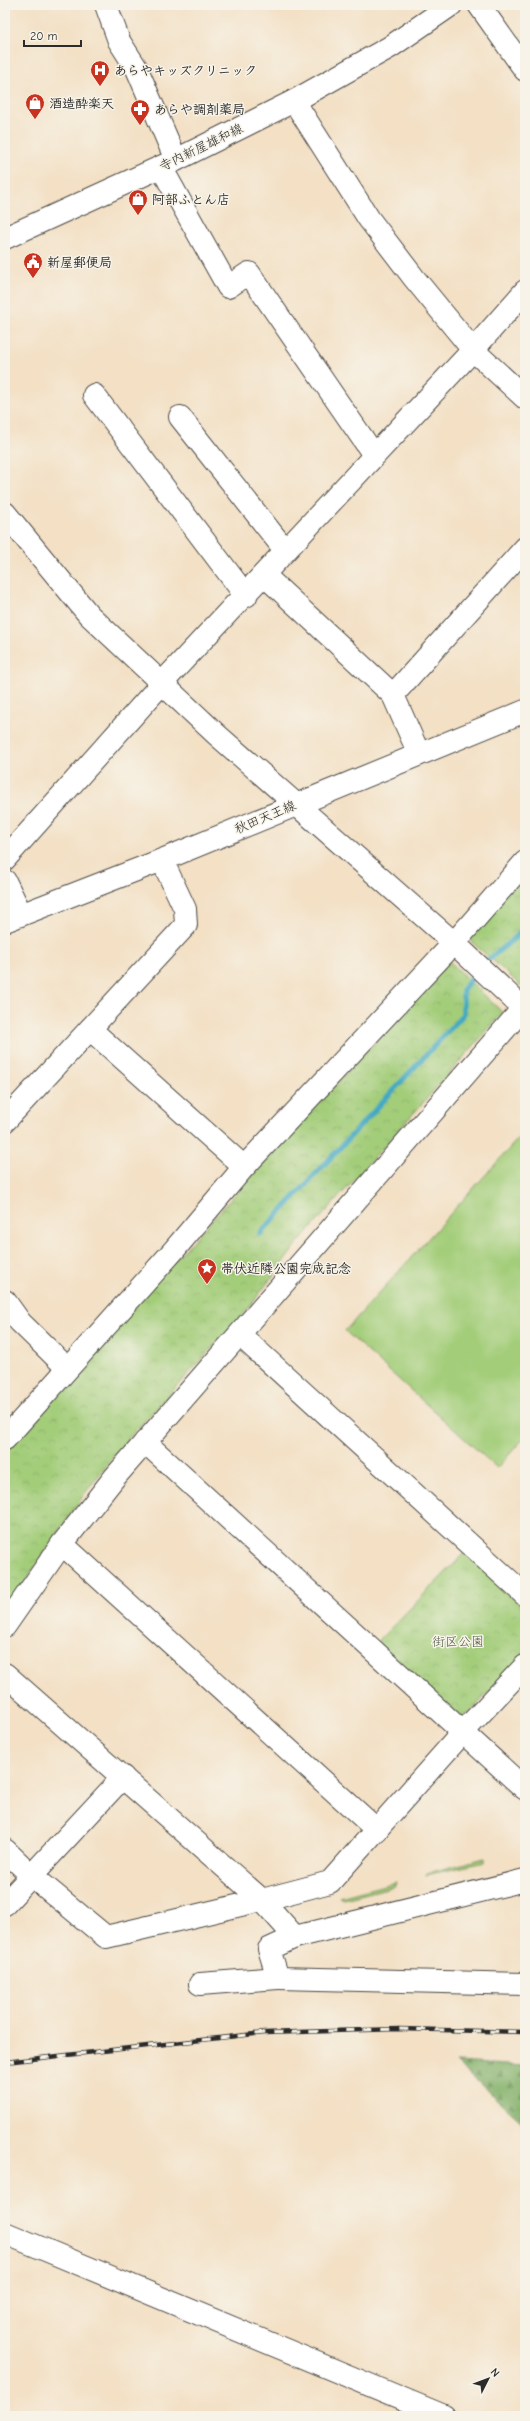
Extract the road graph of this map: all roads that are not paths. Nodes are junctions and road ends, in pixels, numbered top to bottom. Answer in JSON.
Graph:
{"nodes":[{"id":1,"x":106,"y":5,"type":"edge"},
{"id":2,"x":451,"y":5,"type":"edge"},
{"id":3,"x":479,"y":5,"type":"edge"},
{"id":4,"x":525,"y":70,"type":"edge"},
{"id":5,"x":294,"y":101,"type":"junction"},
{"id":6,"x":169,"y":164,"type":"junction"},
{"id":7,"x":5,"y":238,"type":"edge"},
{"id":8,"x":525,"y":291,"type":"edge"},
{"id":9,"x":473,"y":350,"type":"junction"},
{"id":10,"x":94,"y":395,"type":"dead end"},
{"id":11,"x":525,"y":398,"type":"edge"},
{"id":12,"x":180,"y":418,"type":"dead end"},
{"id":13,"x":374,"y":456,"type":"junction"},
{"id":14,"x":5,"y":513,"type":"edge"},
{"id":15,"x":525,"y":548,"type":"edge"},
{"id":16,"x":285,"y":550,"type":"junction"},
{"id":17,"x":264,"y":575,"type":"junction"},
{"id":18,"x":246,"y":596,"type":"junction"},
{"id":19,"x":163,"y":682,"type":"junction"},
{"id":20,"x":393,"y":695,"type":"junction"},
{"id":21,"x":525,"y":711,"type":"edge"},
{"id":22,"x":419,"y":754,"type":"junction"},
{"id":23,"x":294,"y":804,"type":"junction"},
{"id":24,"x":5,"y":859,"type":"edge"},
{"id":25,"x":162,"y":860,"type":"junction"},
{"id":26,"x":525,"y":862,"type":"edge"},
{"id":27,"x":5,"y":881,"type":"edge"},
{"id":28,"x":13,"y":918,"type":"edge"},
{"id":29,"x":460,"y":949,"type":"junction"},
{"id":30,"x":521,"y":1005,"type":"edge"},
{"id":31,"x":90,"y":1029,"type":"junction"},
{"id":32,"x":5,"y":1121,"type":"edge"},
{"id":33,"x":244,"y":1167,"type":"junction"},
{"id":34,"x":5,"y":1302,"type":"edge"},
{"id":35,"x":240,"y":1335,"type":"junction"},
{"id":36,"x":67,"y":1368,"type":"junction"},
{"id":37,"x":5,"y":1439,"type":"edge"},
{"id":38,"x":146,"y":1442,"type":"junction"},
{"id":39,"x":62,"y":1544,"type":"junction"},
{"id":40,"x":525,"y":1595,"type":"edge"},
{"id":41,"x":5,"y":1626,"type":"edge"},
{"id":42,"x":525,"y":1666,"type":"edge"},
{"id":43,"x":5,"y":1674,"type":"edge"},
{"id":44,"x":464,"y":1731,"type":"junction"},
{"id":45,"x":123,"y":1777,"type":"junction"},
{"id":46,"x":525,"y":1789,"type":"edge"},
{"id":47,"x":376,"y":1830,"type":"junction"},
{"id":48,"x":5,"y":1850,"type":"edge"},
{"id":49,"x":31,"y":1875,"type":"junction"},
{"id":50,"x":525,"y":1880,"type":"edge"},
{"id":51,"x":262,"y":1900,"type":"junction"},
{"id":52,"x":5,"y":1904,"type":"edge"},
{"id":53,"x":295,"y":1937,"type":"junction"},
{"id":54,"x":278,"y":1978,"type":"junction"},
{"id":55,"x":200,"y":1984,"type":"dead end"},
{"id":56,"x":525,"y":1984,"type":"edge"},
{"id":57,"x":5,"y":2233,"type":"edge"},
{"id":58,"x":444,"y":2416,"type":"edge"}],
"edges":[{"from":1,"to":6,"type":"street"},
{"from":2,"to":5,"type":"street","name":"寺内新屋雄和線"},
{"from":3,"to":4,"type":"street"},
{"from":5,"to":6,"type":"street","name":"寺内新屋雄和線"},
{"from":5,"to":9,"type":"street"},
{"from":6,"to":7,"type":"street","name":"寺内新屋雄和線"},
{"from":6,"to":13,"type":"street"},
{"from":8,"to":9,"type":"street"},
{"from":9,"to":11,"type":"street"},
{"from":9,"to":13,"type":"street"},
{"from":10,"to":18,"type":"street"},
{"from":12,"to":16,"type":"street"},
{"from":13,"to":16,"type":"street"},
{"from":14,"to":19,"type":"street"},
{"from":15,"to":20,"type":"street"},
{"from":16,"to":17,"type":"street"},
{"from":17,"to":18,"type":"street"},
{"from":17,"to":20,"type":"street"},
{"from":18,"to":19,"type":"street"},
{"from":19,"to":23,"type":"street"},
{"from":19,"to":24,"type":"street"},
{"from":20,"to":22,"type":"street"},
{"from":21,"to":22,"type":"street","name":"秋田天王線"},
{"from":22,"to":23,"type":"street","name":"秋田天王線"},
{"from":23,"to":25,"type":"street","name":"秋田天王線"},
{"from":23,"to":29,"type":"street"},
{"from":25,"to":28,"type":"street","name":"秋田天王線"},
{"from":25,"to":31,"type":"street"},
{"from":26,"to":29,"type":"street"},
{"from":27,"to":28,"type":"street"},
{"from":29,"to":30,"type":"street"},
{"from":29,"to":33,"type":"street"},
{"from":30,"to":35,"type":"street"},
{"from":31,"to":32,"type":"street"},
{"from":31,"to":33,"type":"street"},
{"from":33,"to":36,"type":"street"},
{"from":34,"to":36,"type":"street"},
{"from":35,"to":38,"type":"street"},
{"from":35,"to":40,"type":"street"},
{"from":36,"to":37,"type":"street"},
{"from":38,"to":39,"type":"street"},
{"from":38,"to":44,"type":"street"},
{"from":39,"to":41,"type":"street"},
{"from":39,"to":47,"type":"street"},
{"from":42,"to":44,"type":"street"},
{"from":43,"to":45,"type":"street"},
{"from":44,"to":46,"type":"street"},
{"from":44,"to":47,"type":"street"},
{"from":45,"to":49,"type":"street"},
{"from":45,"to":51,"type":"street"},
{"from":47,"to":51,"type":"street"},
{"from":48,"to":49,"type":"street"},
{"from":49,"to":51,"type":"street"},
{"from":49,"to":52,"type":"street"},
{"from":50,"to":53,"type":"street"},
{"from":51,"to":53,"type":"street"},
{"from":53,"to":54,"type":"street"},
{"from":54,"to":55,"type":"street"},
{"from":54,"to":56,"type":"street"},
{"from":57,"to":58,"type":"street"}]}
